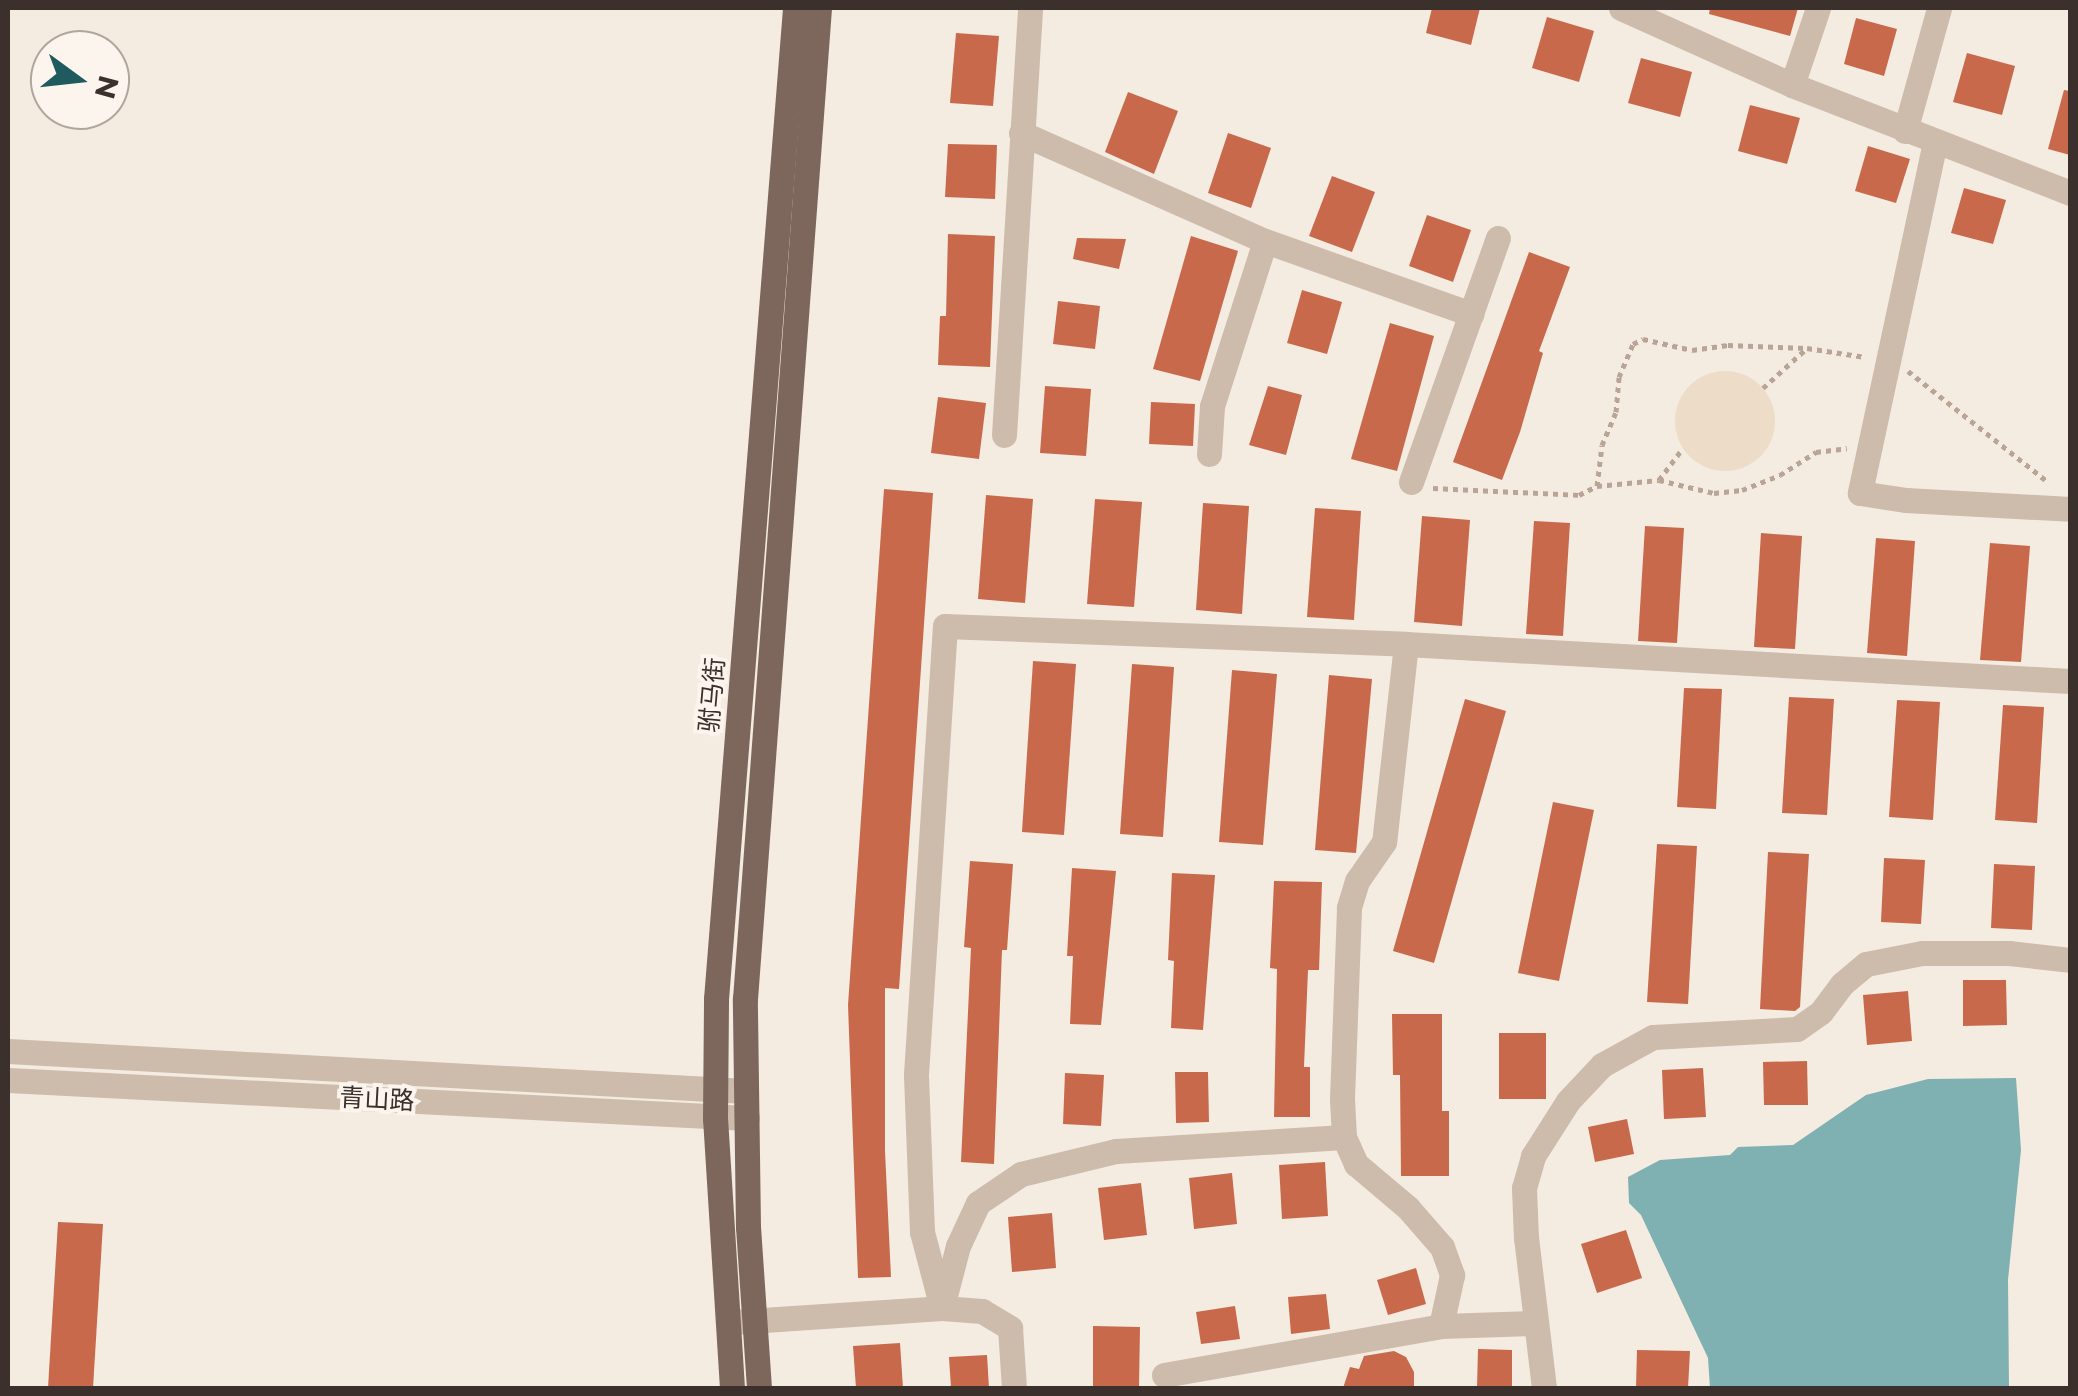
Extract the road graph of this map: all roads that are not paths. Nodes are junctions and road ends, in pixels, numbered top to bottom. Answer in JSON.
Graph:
{"nodes":[{"id":1,"x":795,"y":8,"type":"edge"},
{"id":2,"x":819,"y":8,"type":"edge"},
{"id":3,"x":1030,"y":8,"type":"edge"},
{"id":4,"x":1621,"y":8,"type":"edge"},
{"id":5,"x":1818,"y":8,"type":"edge"},
{"id":6,"x":1938,"y":8,"type":"edge"},
{"id":7,"x":1792,"y":85,"type":"junction"},
{"id":8,"x":1905,"y":131,"type":"junction"},
{"id":9,"x":1021,"y":134,"type":"junction"},
{"id":10,"x":1935,"y":142,"type":"junction"},
{"id":11,"x":2070,"y":193,"type":"edge"},
{"id":12,"x":1498,"y":238,"type":"dead end"},
{"id":13,"x":1266,"y":241,"type":"junction"},
{"id":14,"x":1471,"y":314,"type":"junction"},
{"id":15,"x":1004,"y":435,"type":"dead end"},
{"id":16,"x":1209,"y":454,"type":"dead end"},
{"id":17,"x":1411,"y":482,"type":"road end"},
{"id":18,"x":2063,"y":498,"type":"edge"},
{"id":19,"x":1406,"y":644,"type":"junction"},
{"id":20,"x":2070,"y":682,"type":"edge"},
{"id":21,"x":2070,"y":960,"type":"edge"},
{"id":22,"x":8,"y":1051,"type":"edge"},
{"id":23,"x":8,"y":1080,"type":"edge"},
{"id":24,"x":714,"y":1090,"type":"junction"},
{"id":25,"x":746,"y":1091,"type":"junction"},
{"id":26,"x":715,"y":1118,"type":"junction"},
{"id":27,"x":747,"y":1118,"type":"junction"},
{"id":28,"x":1344,"y":1137,"type":"junction"},
{"id":29,"x":942,"y":1308,"type":"junction"},
{"id":30,"x":754,"y":1320,"type":"junction"},
{"id":31,"x":728,"y":1322,"type":"junction"},
{"id":32,"x":1536,"y":1323,"type":"junction"},
{"id":33,"x":1441,"y":1326,"type":"junction"},
{"id":34,"x":1164,"y":1375,"type":"dead end"},
{"id":35,"x":732,"y":1388,"type":"edge"},
{"id":36,"x":759,"y":1388,"type":"edge"},
{"id":37,"x":1014,"y":1388,"type":"edge"},
{"id":38,"x":1544,"y":1388,"type":"edge"}],
"edges":[{"from":1,"to":24,"type":"main road","name":"驸马街"},
{"from":2,"to":25,"type":"main road"},
{"from":3,"to":9,"type":"street"},
{"from":4,"to":7,"type":"street"},
{"from":5,"to":7,"type":"street"},
{"from":6,"to":8,"type":"street"},
{"from":7,"to":8,"type":"street"},
{"from":8,"to":10,"type":"street"},
{"from":9,"to":13,"type":"street"},
{"from":9,"to":15,"type":"street"},
{"from":10,"to":11,"type":"street"},
{"from":10,"to":18,"type":"street"},
{"from":12,"to":14,"type":"street"},
{"from":13,"to":14,"type":"street"},
{"from":13,"to":16,"type":"street"},
{"from":14,"to":17,"type":"street"},
{"from":19,"to":20,"type":"street"},
{"from":19,"to":28,"type":"street"},
{"from":19,"to":29,"type":"street"},
{"from":21,"to":32,"type":"street"},
{"from":22,"to":24,"type":"street","name":"青山路"},
{"from":23,"to":26,"type":"street","name":"青山路"},
{"from":24,"to":25,"type":"street","name":"青山路"},
{"from":24,"to":26,"type":"main road","name":"驸马街"},
{"from":25,"to":27,"type":"main road"},
{"from":26,"to":27,"type":"street","name":"青山路"},
{"from":26,"to":31,"type":"main road","name":"驸马街"},
{"from":27,"to":30,"type":"main road"},
{"from":28,"to":29,"type":"street"},
{"from":28,"to":33,"type":"street"},
{"from":29,"to":30,"type":"street"},
{"from":29,"to":37,"type":"street"},
{"from":30,"to":31,"type":"street"},
{"from":30,"to":36,"type":"main road"},
{"from":31,"to":35,"type":"main road","name":"驸马街"},
{"from":32,"to":33,"type":"street"},
{"from":32,"to":38,"type":"street"},
{"from":33,"to":34,"type":"street"}]}
